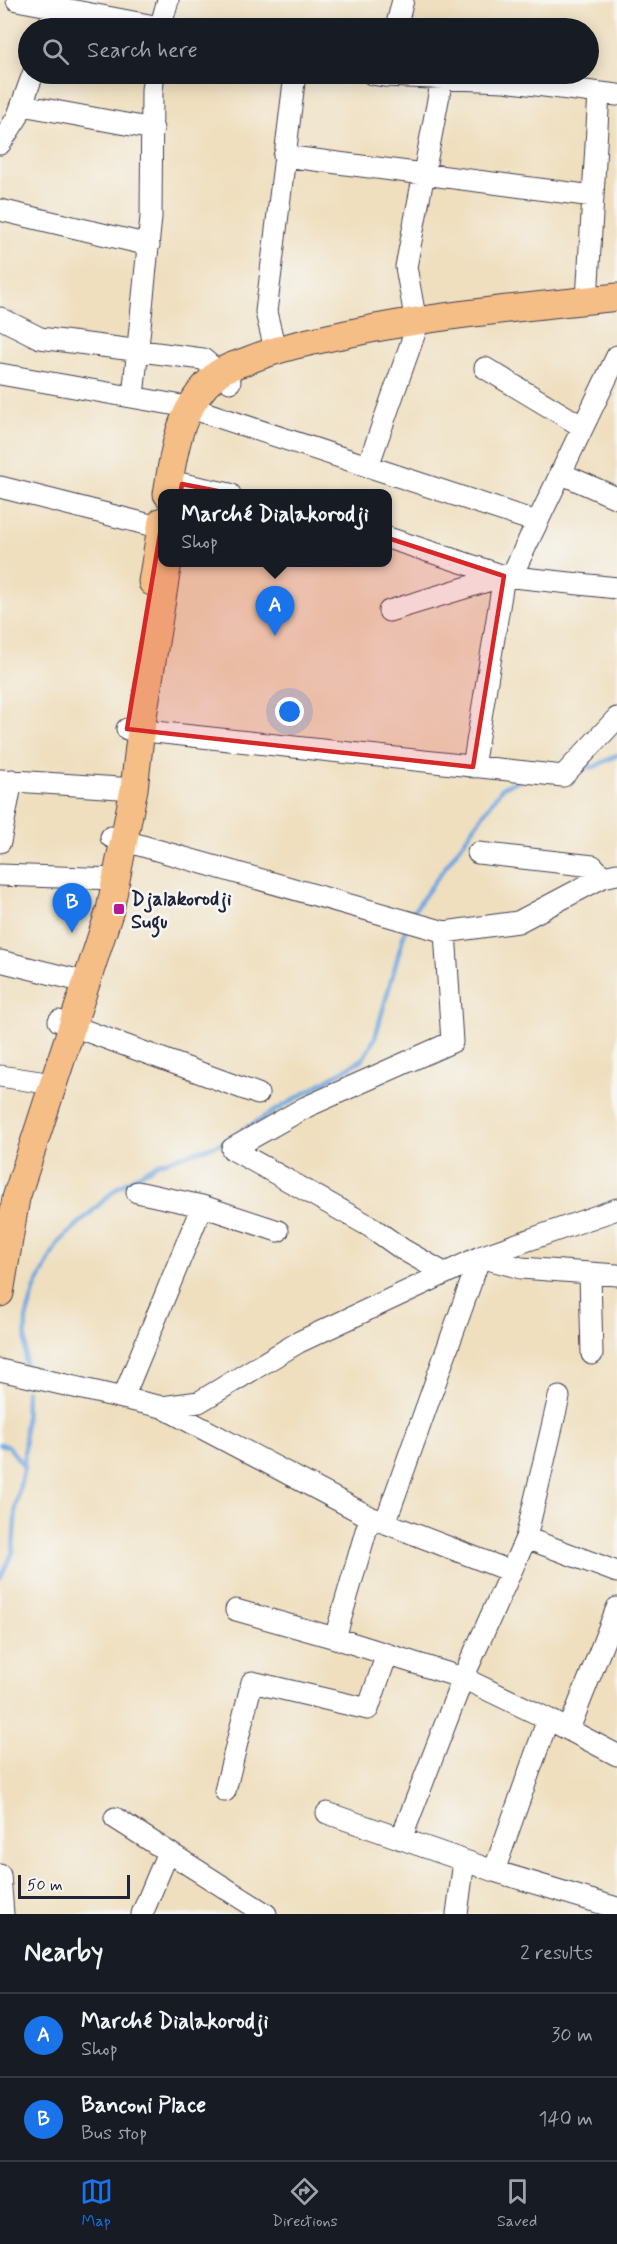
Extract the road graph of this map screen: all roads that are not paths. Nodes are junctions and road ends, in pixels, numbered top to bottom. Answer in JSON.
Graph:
{"nodes":[{"id":1,"x":17,"y":0,"type":"edge"},
{"id":2,"x":168,"y":0,"type":"edge"},
{"id":3,"x":403,"y":0,"type":"edge"},
{"id":4,"x":56,"y":4,"type":"edge"},
{"id":5,"x":118,"y":18,"type":"edge"},
{"id":6,"x":164,"y":18,"type":"edge"},
{"id":7,"x":398,"y":18,"type":"edge"},
{"id":8,"x":28,"y":84,"type":"edge"},
{"id":9,"x":153,"y":84,"type":"edge"},
{"id":10,"x":294,"y":84,"type":"edge"},
{"id":11,"x":441,"y":84,"type":"edge"},
{"id":12,"x":528,"y":84,"type":"edge"},
{"id":13,"x":608,"y":94,"type":"edge"},
{"id":14,"x":13,"y":113,"type":"edge"},
{"id":15,"x":153,"y":129,"type":"junction"},
{"id":16,"x":0,"y":144,"type":"edge"},
{"id":17,"x":284,"y":156,"type":"junction"},
{"id":18,"x":424,"y":174,"type":"junction"},
{"id":19,"x":593,"y":196,"type":"junction"},
{"id":20,"x":0,"y":210,"type":"edge"},
{"id":21,"x":149,"y":245,"type":"junction"},
{"id":22,"x":617,"y":297,"type":"edge"},
{"id":23,"x":587,"y":300,"type":"junction"},
{"id":24,"x":617,"y":310,"type":"edge"},
{"id":25,"x":0,"y":318,"type":"edge"},
{"id":26,"x":417,"y":326,"type":"junction"},
{"id":27,"x":276,"y":349,"type":"junction"},
{"id":28,"x":139,"y":351,"type":"junction"},
{"id":29,"x":617,"y":356,"type":"edge"},
{"id":30,"x":485,"y":368,"type":"dead end"},
{"id":31,"x":0,"y":374,"type":"edge"},
{"id":32,"x":224,"y":377,"type":"junction"},
{"id":33,"x":133,"y":397,"type":"junction"},
{"id":34,"x":195,"y":409,"type":"junction"},
{"id":35,"x":583,"y":427,"type":"junction"},
{"id":36,"x":368,"y":466,"type":"junction"},
{"id":37,"x":560,"y":473,"type":"junction"},
{"id":38,"x":0,"y":487,"type":"edge"},
{"id":39,"x":175,"y":488,"type":"edge"},
{"id":40,"x":617,"y":498,"type":"edge"},
{"id":41,"x":537,"y":522,"type":"junction"},
{"id":42,"x":158,"y":525,"type":"edge"},
{"id":43,"x":392,"y":540,"type":"edge"},
{"id":44,"x":158,"y":555,"type":"edge"},
{"id":45,"x":167,"y":567,"type":"edge"},
{"id":46,"x":508,"y":577,"type":"junction"},
{"id":47,"x":617,"y":588,"type":"edge"},
{"id":48,"x":389,"y":611,"type":"dead end"},
{"id":49,"x":617,"y":718,"type":"edge"},
{"id":50,"x":134,"y":729,"type":"junction"},
{"id":51,"x":473,"y":767,"type":"junction"},
{"id":52,"x":6,"y":780,"type":"edge"},
{"id":53,"x":127,"y":788,"type":"junction"},
{"id":54,"x":117,"y":838,"type":"junction"},
{"id":55,"x":0,"y":842,"type":"edge"},
{"id":56,"x":478,"y":853,"type":"dead end"},
{"id":57,"x":0,"y":874,"type":"edge"},
{"id":58,"x":610,"y":876,"type":"edge"},
{"id":59,"x":109,"y":879,"type":"junction"},
{"id":60,"x":445,"y":932,"type":"junction"},
{"id":61,"x":0,"y":961,"type":"edge"},
{"id":62,"x":73,"y":978,"type":"junction"},
{"id":63,"x":66,"y":1023,"type":"junction"},
{"id":64,"x":0,"y":1076,"type":"edge"},
{"id":65,"x":39,"y":1082,"type":"junction"},
{"id":66,"x":258,"y":1094,"type":"dead end"},
{"id":67,"x":136,"y":1191,"type":"dead end"},
{"id":68,"x":202,"y":1206,"type":"junction"},
{"id":69,"x":617,"y":1209,"type":"edge"},
{"id":70,"x":0,"y":1212,"type":"edge"},
{"id":71,"x":278,"y":1231,"type":"dead end"},
{"id":72,"x":480,"y":1257,"type":"junction"},
{"id":73,"x":444,"y":1273,"type":"junction"},
{"id":74,"x":590,"y":1275,"type":"junction"},
{"id":75,"x":617,"y":1275,"type":"edge"},
{"id":76,"x":0,"y":1293,"type":"edge"},
{"id":77,"x":592,"y":1354,"type":"dead end"},
{"id":78,"x":0,"y":1370,"type":"edge"},
{"id":79,"x":559,"y":1397,"type":"dead end"},
{"id":80,"x":123,"y":1398,"type":"junction"},
{"id":81,"x":162,"y":1407,"type":"junction"},
{"id":82,"x":378,"y":1520,"type":"junction"},
{"id":83,"x":526,"y":1538,"type":"junction"},
{"id":84,"x":510,"y":1571,"type":"junction"},
{"id":85,"x":617,"y":1572,"type":"edge"},
{"id":86,"x":236,"y":1610,"type":"dead end"},
{"id":87,"x":615,"y":1617,"type":"edge"},
{"id":88,"x":335,"y":1638,"type":"junction"},
{"id":89,"x":387,"y":1654,"type":"junction"},
{"id":90,"x":463,"y":1678,"type":"junction"},
{"id":91,"x":549,"y":1719,"type":"junction"},
{"id":92,"x":569,"y":1730,"type":"junction"},
{"id":93,"x":617,"y":1755,"type":"edge"},
{"id":94,"x":225,"y":1791,"type":"dead end"},
{"id":95,"x":327,"y":1813,"type":"dead end"},
{"id":96,"x":115,"y":1818,"type":"dead end"},
{"id":97,"x":401,"y":1839,"type":"junction"},
{"id":98,"x":168,"y":1852,"type":"junction"},
{"id":99,"x":464,"y":1861,"type":"junction"},
{"id":100,"x":494,"y":1872,"type":"junction"},
{"id":101,"x":0,"y":1875,"type":"edge"},
{"id":102,"x":617,"y":1908,"type":"edge"},
{"id":103,"x":3,"y":1914,"type":"edge"},
{"id":104,"x":142,"y":1914,"type":"edge"},
{"id":105,"x":266,"y":1914,"type":"edge"},
{"id":106,"x":457,"y":1914,"type":"edge"}],
"edges":[{"from":1,"to":4,"type":"street"},
{"from":2,"to":6,"type":"street"},
{"from":3,"to":7,"type":"street"},
{"from":4,"to":5,"type":"street"},
{"from":8,"to":14,"type":"street"},
{"from":9,"to":15,"type":"street"},
{"from":10,"to":17,"type":"street"},
{"from":11,"to":18,"type":"street"},
{"from":12,"to":13,"type":"street"},
{"from":13,"to":19,"type":"street"},
{"from":14,"to":15,"type":"street"},
{"from":14,"to":16,"type":"street"},
{"from":15,"to":21,"type":"street"},
{"from":17,"to":18,"type":"street"},
{"from":17,"to":27,"type":"street"},
{"from":18,"to":19,"type":"street"},
{"from":18,"to":26,"type":"street"},
{"from":19,"to":23,"type":"street"},
{"from":20,"to":21,"type":"street"},
{"from":21,"to":28,"type":"street"},
{"from":22,"to":23,"type":"main road"},
{"from":23,"to":26,"type":"main road"},
{"from":24,"to":26,"type":"main road"},
{"from":25,"to":28,"type":"street"},
{"from":26,"to":27,"type":"main road"},
{"from":26,"to":32,"type":"main road"},
{"from":26,"to":36,"type":"street"},
{"from":27,"to":32,"type":"main road"},
{"from":28,"to":32,"type":"street"},
{"from":28,"to":33,"type":"street"},
{"from":29,"to":35,"type":"street"},
{"from":30,"to":35,"type":"street"},
{"from":31,"to":33,"type":"street"},
{"from":32,"to":34,"type":"main road"},
{"from":33,"to":34,"type":"street"},
{"from":34,"to":36,"type":"street"},
{"from":34,"to":39,"type":"main road"},
{"from":35,"to":37,"type":"street"},
{"from":36,"to":41,"type":"street"},
{"from":37,"to":40,"type":"street"},
{"from":37,"to":41,"type":"street"},
{"from":38,"to":42,"type":"street"},
{"from":41,"to":46,"type":"street"},
{"from":43,"to":46,"type":"street"},
{"from":44,"to":50,"type":"main road"},
{"from":45,"to":50,"type":"main road"},
{"from":46,"to":47,"type":"street"},
{"from":46,"to":48,"type":"street"},
{"from":46,"to":51,"type":"street"},
{"from":49,"to":51,"type":"street"},
{"from":50,"to":51,"type":"street"},
{"from":50,"to":53,"type":"main road"},
{"from":52,"to":53,"type":"street"},
{"from":52,"to":55,"type":"street"},
{"from":53,"to":54,"type":"main road"},
{"from":54,"to":59,"type":"main road"},
{"from":54,"to":60,"type":"street"},
{"from":56,"to":58,"type":"street"},
{"from":57,"to":59,"type":"street"},
{"from":58,"to":60,"type":"street"},
{"from":59,"to":62,"type":"main road"},
{"from":59,"to":63,"type":"main road"},
{"from":60,"to":73,"type":"street"},
{"from":61,"to":62,"type":"street"},
{"from":62,"to":63,"type":"main road"},
{"from":63,"to":65,"type":"main road"},
{"from":63,"to":66,"type":"street"},
{"from":63,"to":76,"type":"main road"},
{"from":64,"to":65,"type":"street"},
{"from":65,"to":70,"type":"main road"},
{"from":67,"to":68,"type":"street"},
{"from":68,"to":71,"type":"street"},
{"from":68,"to":80,"type":"street"},
{"from":69,"to":72,"type":"street"},
{"from":72,"to":73,"type":"street"},
{"from":72,"to":74,"type":"street"},
{"from":72,"to":82,"type":"street"},
{"from":73,"to":81,"type":"street"},
{"from":74,"to":75,"type":"street"},
{"from":74,"to":77,"type":"street"},
{"from":78,"to":80,"type":"street"},
{"from":79,"to":83,"type":"street"},
{"from":80,"to":81,"type":"street"},
{"from":81,"to":82,"type":"street"},
{"from":82,"to":84,"type":"street"},
{"from":82,"to":88,"type":"street"},
{"from":83,"to":84,"type":"street"},
{"from":83,"to":85,"type":"street"},
{"from":84,"to":90,"type":"street"},
{"from":86,"to":88,"type":"street"},
{"from":87,"to":92,"type":"street"},
{"from":88,"to":89,"type":"street"},
{"from":89,"to":90,"type":"street"},
{"from":89,"to":94,"type":"street"},
{"from":90,"to":91,"type":"street"},
{"from":90,"to":97,"type":"street"},
{"from":91,"to":92,"type":"street"},
{"from":91,"to":100,"type":"street"},
{"from":92,"to":93,"type":"street"},
{"from":95,"to":97,"type":"street"},
{"from":96,"to":98,"type":"street"},
{"from":97,"to":99,"type":"street"},
{"from":98,"to":104,"type":"street"},
{"from":98,"to":105,"type":"street"},
{"from":99,"to":100,"type":"street"},
{"from":99,"to":106,"type":"street"},
{"from":100,"to":102,"type":"street"},
{"from":101,"to":103,"type":"street"}]}
